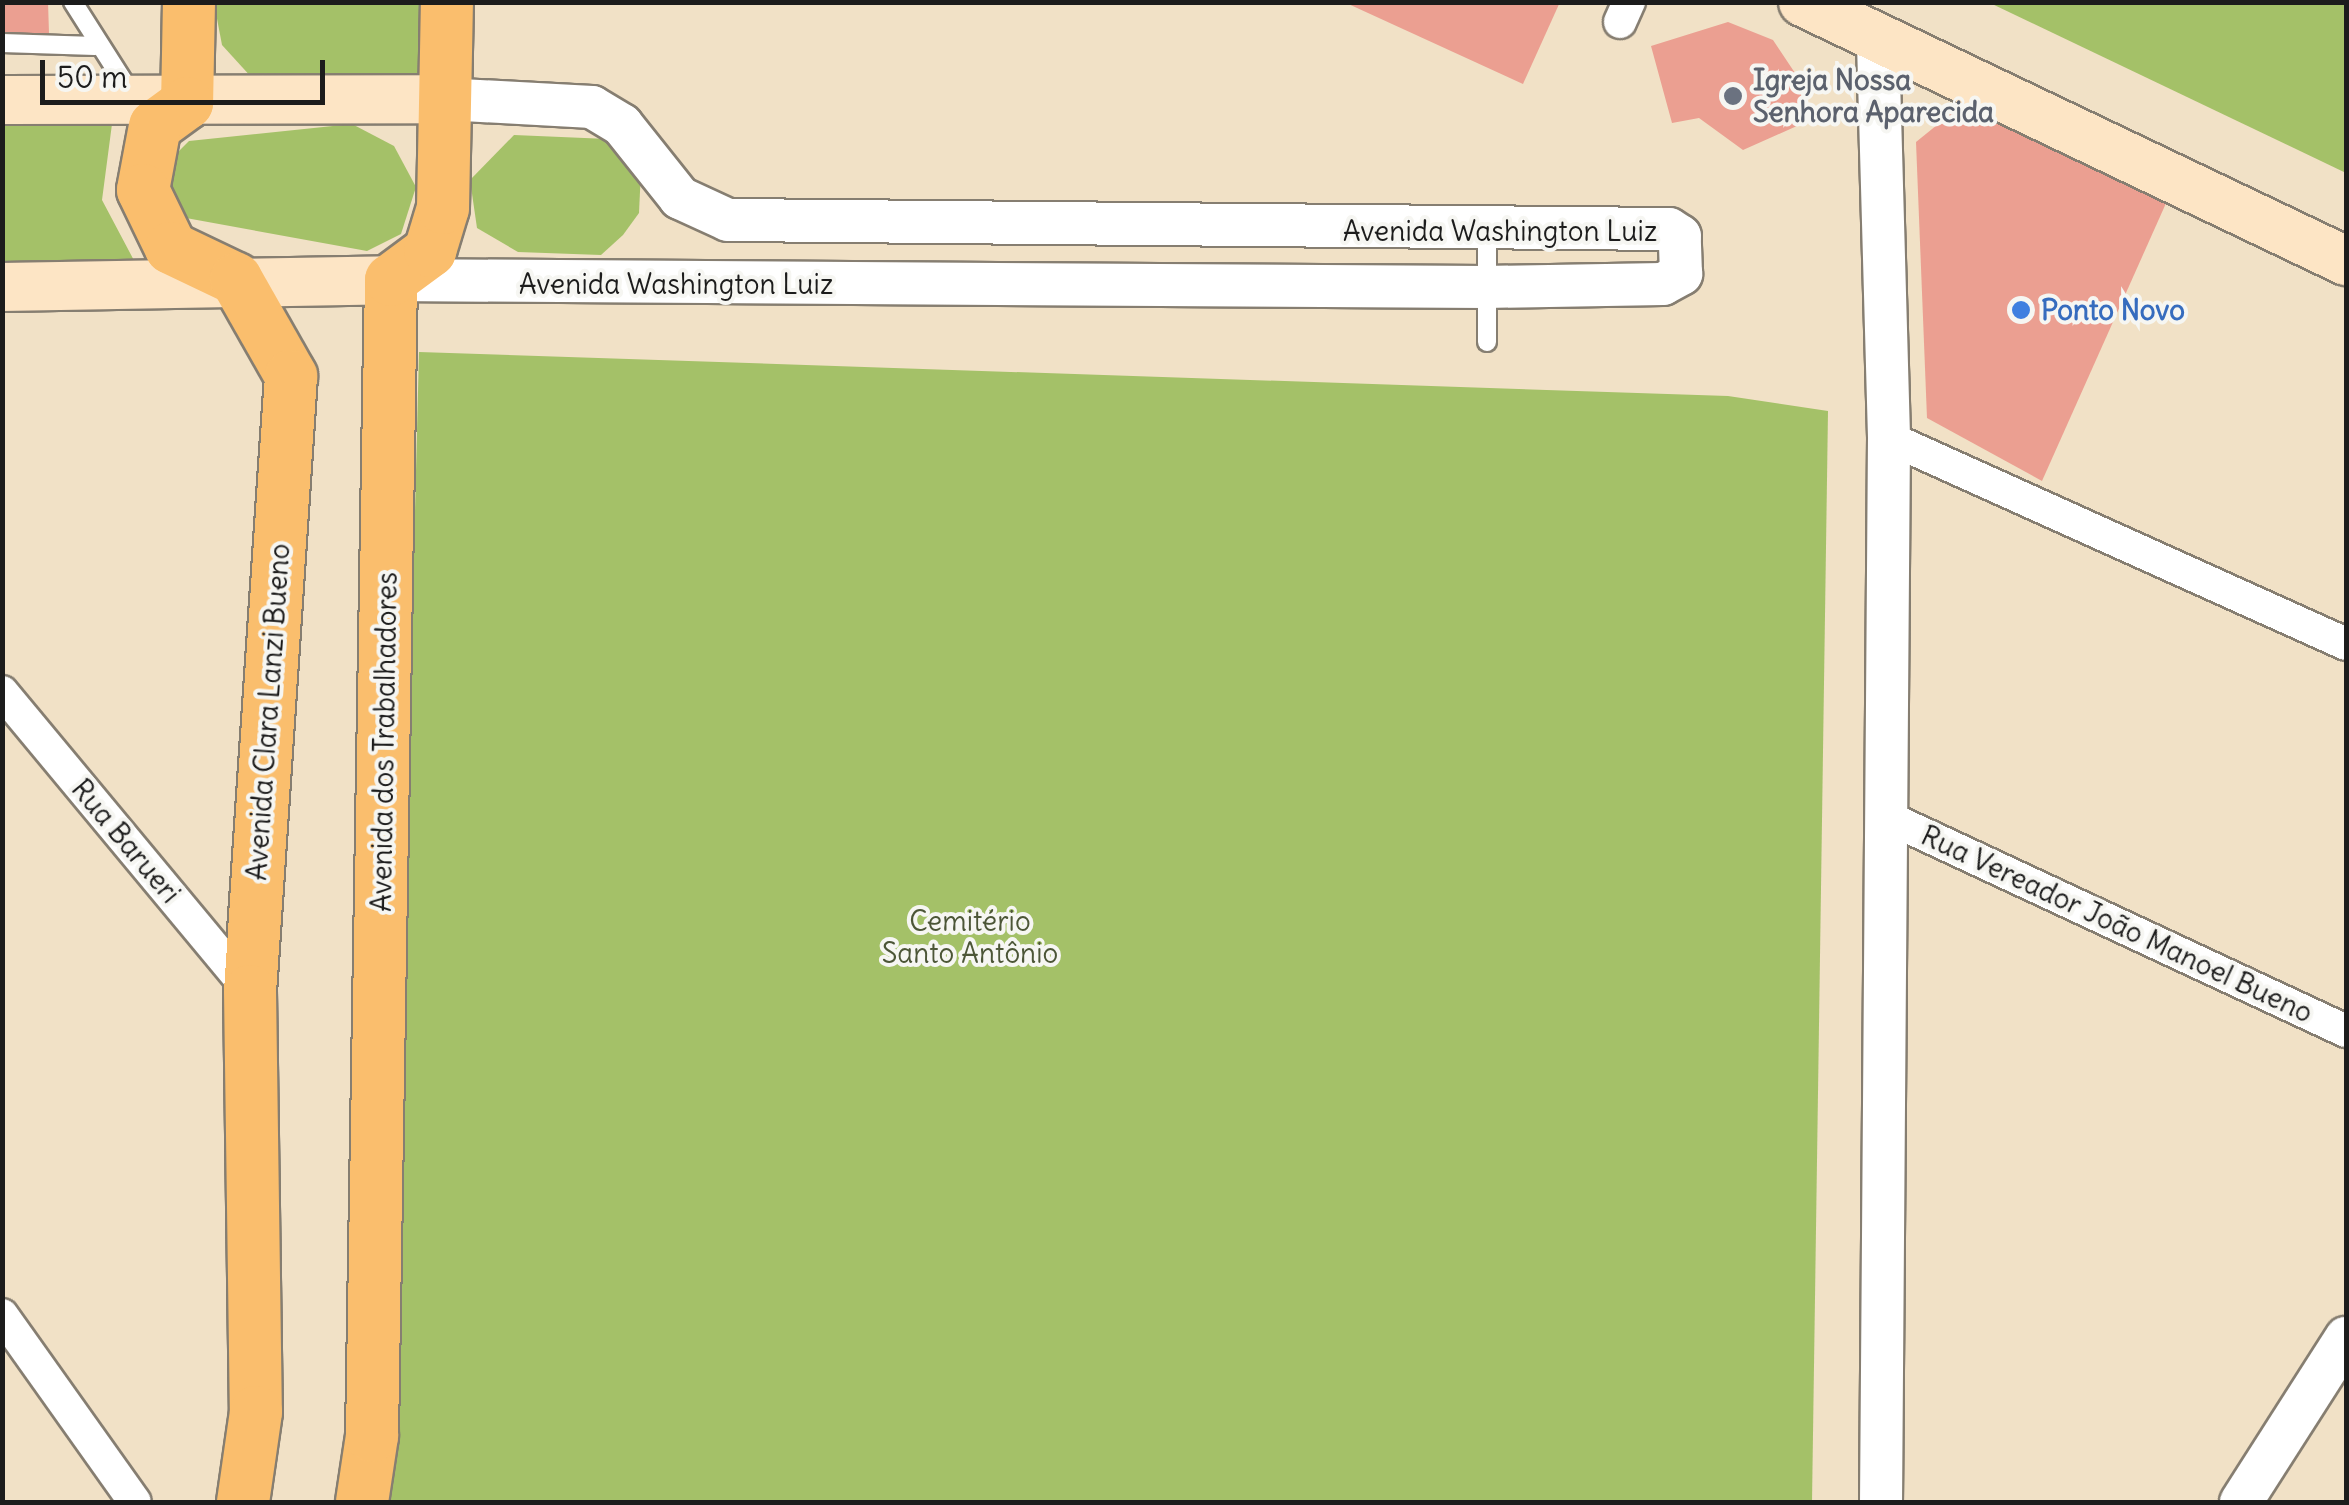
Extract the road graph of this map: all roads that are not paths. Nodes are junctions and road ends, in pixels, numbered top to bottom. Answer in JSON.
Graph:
{"nodes":[{"id":1,"x":73,"y":2,"type":"edge"},
{"id":2,"x":189,"y":2,"type":"edge"},
{"id":3,"x":447,"y":2,"type":"edge"},
{"id":4,"x":1804,"y":2,"type":"edge"},
{"id":5,"x":1878,"y":42,"type":"junction"},
{"id":6,"x":2,"y":43,"type":"edge"},
{"id":7,"x":95,"y":46,"type":"junction"},
{"id":8,"x":442,"y":99,"type":"junction"},
{"id":9,"x":2,"y":100,"type":"edge"},
{"id":10,"x":162,"y":102,"type":"junction"},
{"id":11,"x":728,"y":220,"type":"junction"},
{"id":12,"x":1126,"y":228,"type":"junction"},
{"id":13,"x":1487,"y":232,"type":"junction"},
{"id":14,"x":2346,"y":261,"type":"edge"},
{"id":15,"x":236,"y":279,"type":"junction"},
{"id":16,"x":392,"y":280,"type":"junction"},
{"id":17,"x":724,"y":285,"type":"junction"},
{"id":18,"x":1126,"y":286,"type":"junction"},
{"id":19,"x":2,"y":287,"type":"edge"},
{"id":20,"x":1486,"y":287,"type":"junction"},
{"id":21,"x":1487,"y":342,"type":"dead end"},
{"id":22,"x":1889,"y":438,"type":"junction"},
{"id":23,"x":2346,"y":644,"type":"edge"},
{"id":24,"x":2,"y":692,"type":"edge"},
{"id":25,"x":1886,"y":817,"type":"junction"},
{"id":26,"x":250,"y":991,"type":"junction"},
{"id":27,"x":2346,"y":1031,"type":"edge"},
{"id":28,"x":2,"y":1315,"type":"edge"},
{"id":29,"x":2346,"y":1338,"type":"edge"},
{"id":30,"x":136,"y":1502,"type":"edge"},
{"id":31,"x":243,"y":1502,"type":"edge"},
{"id":32,"x":362,"y":1502,"type":"edge"},
{"id":33,"x":1881,"y":1502,"type":"edge"},
{"id":34,"x":2241,"y":1502,"type":"edge"}],
"edges":[{"from":1,"to":7,"type":"lane"},
{"from":2,"to":10,"type":"main road"},
{"from":3,"to":8,"type":"main road"},
{"from":4,"to":5,"type":"main road"},
{"from":5,"to":14,"type":"main road"},
{"from":5,"to":22,"type":"street"},
{"from":6,"to":7,"type":"lane"},
{"from":7,"to":10,"type":"lane"},
{"from":8,"to":10,"type":"main road","name":"Avenida Washington Luiz"},
{"from":8,"to":11,"type":"street","name":"Avenida Washington Luiz"},
{"from":8,"to":16,"type":"main road"},
{"from":9,"to":10,"type":"main road","name":"Avenida Washington Luiz"},
{"from":10,"to":15,"type":"main road"},
{"from":11,"to":12,"type":"street","name":"Avenida Washington Luiz"},
{"from":11,"to":17,"type":"street"},
{"from":12,"to":13,"type":"street","name":"Avenida Washington Luiz"},
{"from":12,"to":18,"type":"street"},
{"from":13,"to":20,"type":"lane"},
{"from":13,"to":20,"type":"street","name":"Avenida Washington Luiz"},
{"from":15,"to":16,"type":"main road","name":"Avenida Washington Luiz"},
{"from":15,"to":19,"type":"main road","name":"Avenida Washington Luiz"},
{"from":15,"to":26,"type":"main road","name":"Avenida Clara Lanzi Bueno"},
{"from":16,"to":17,"type":"street","name":"Avenida Washington Luiz"},
{"from":16,"to":32,"type":"main road","name":"Avenida dos Trabalhadores"},
{"from":17,"to":18,"type":"street","name":"Avenida Washington Luiz"},
{"from":18,"to":20,"type":"street","name":"Avenida Washington Luiz"},
{"from":20,"to":21,"type":"lane"},
{"from":22,"to":23,"type":"street"},
{"from":22,"to":25,"type":"street"},
{"from":24,"to":26,"type":"street","name":"Rua Barueri"},
{"from":25,"to":27,"type":"street","name":"Rua Vereador João Manoel Bueno"},
{"from":25,"to":33,"type":"street"},
{"from":26,"to":31,"type":"main road","name":"Avenida Clara Lanzi Bueno"},
{"from":28,"to":30,"type":"street"},
{"from":29,"to":34,"type":"street"}]}
